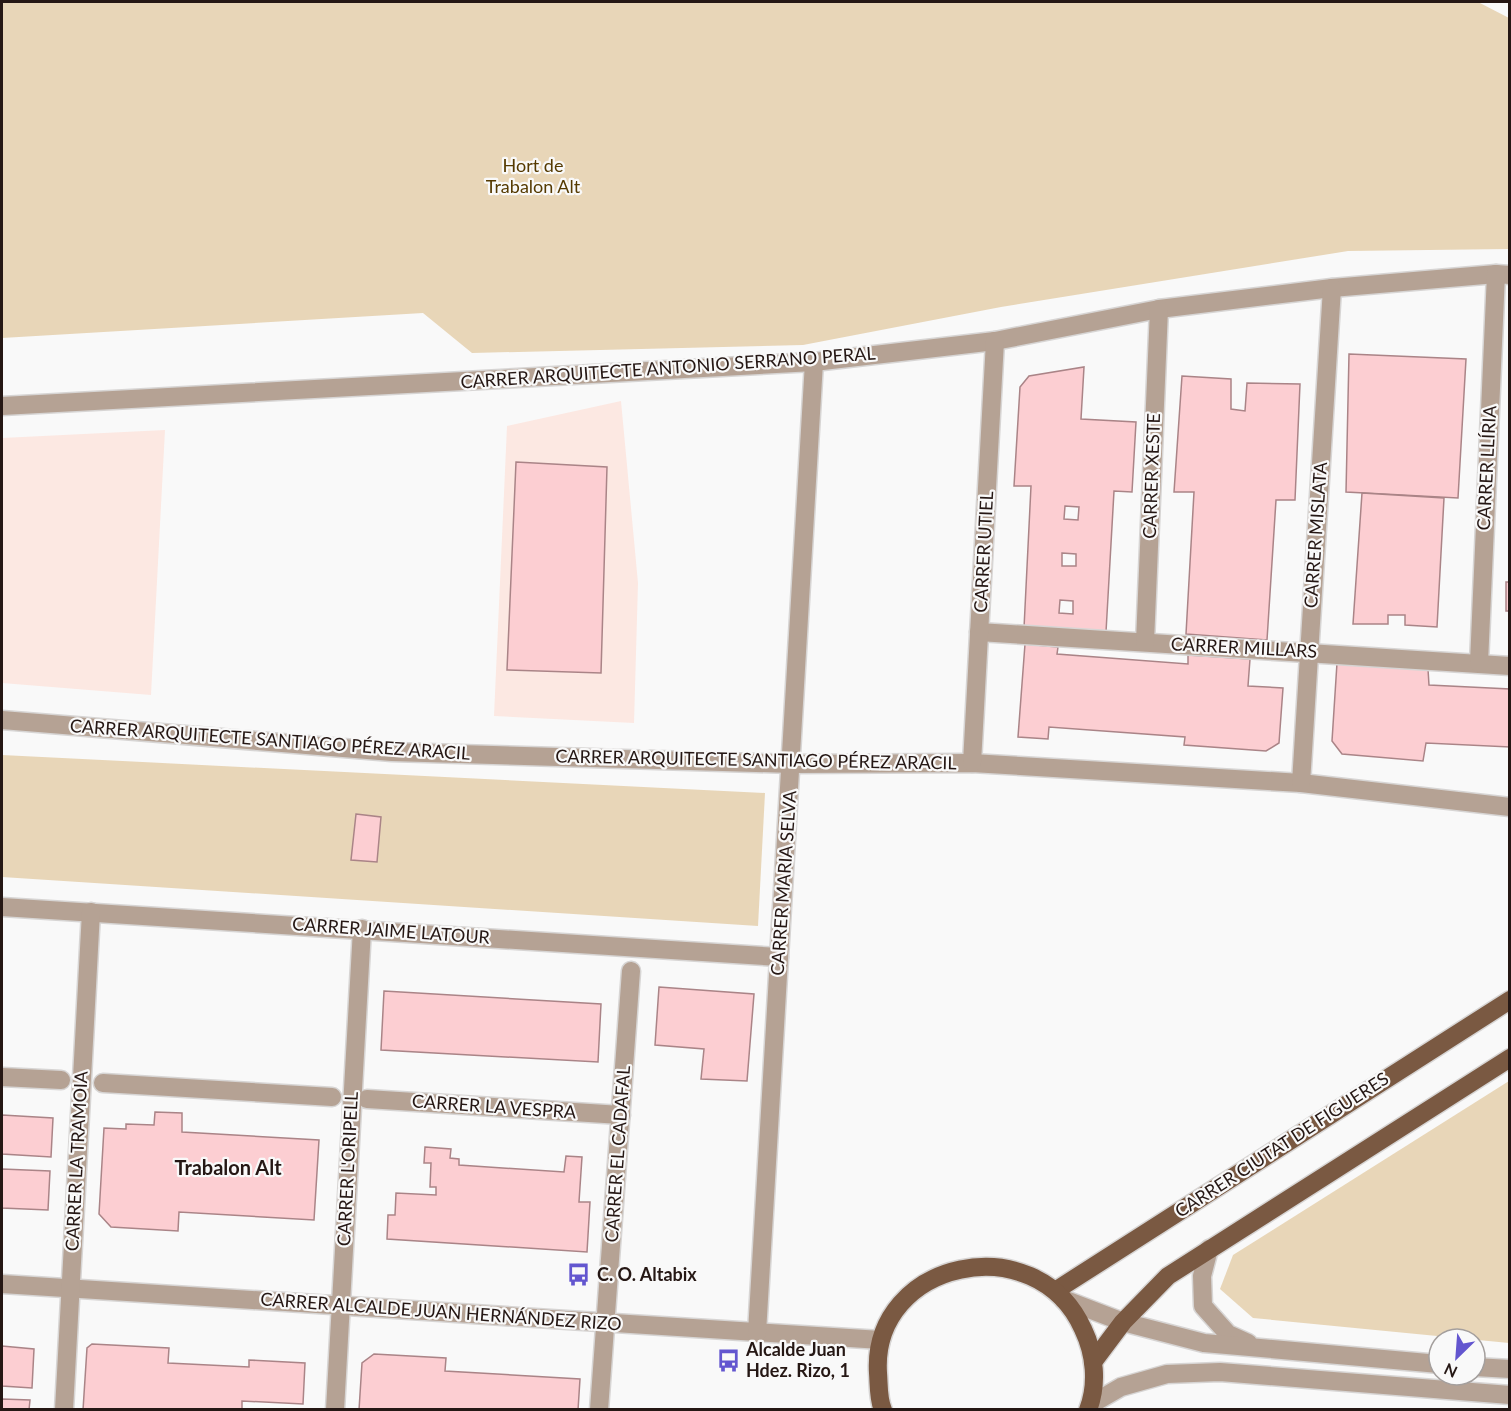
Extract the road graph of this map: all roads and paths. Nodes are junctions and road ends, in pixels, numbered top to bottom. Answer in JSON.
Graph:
{"nodes":[{"id":1,"x":1503,"y":274,"type":"edge"},
{"id":2,"x":1332,"y":288,"type":"junction"},
{"id":3,"x":1159,"y":309,"type":"junction"},
{"id":4,"x":995,"y":340,"type":"junction"},
{"id":5,"x":814,"y":362,"type":"junction"},
{"id":6,"x":2,"y":406,"type":"edge"},
{"id":7,"x":979,"y":632,"type":"junction"},
{"id":8,"x":1145,"y":642,"type":"junction"},
{"id":9,"x":1309,"y":652,"type":"junction"},
{"id":10,"x":1479,"y":663,"type":"junction"},
{"id":11,"x":1509,"y":666,"type":"edge"},
{"id":12,"x":2,"y":720,"type":"edge"},
{"id":13,"x":972,"y":763,"type":"junction"},
{"id":14,"x":792,"y":764,"type":"junction"},
{"id":15,"x":1301,"y":783,"type":"junction"},
{"id":16,"x":1509,"y":807,"type":"edge"},
{"id":17,"x":2,"y":907,"type":"edge"},
{"id":18,"x":91,"y":912,"type":"junction"},
{"id":19,"x":362,"y":929,"type":"junction"},
{"id":20,"x":779,"y":957,"type":"junction"},
{"id":21,"x":631,"y":971,"type":"dead end"},
{"id":22,"x":1509,"y":1000,"type":"edge"},
{"id":23,"x":1509,"y":1058,"type":"edge"},
{"id":24,"x":2,"y":1077,"type":"edge"},
{"id":25,"x":61,"y":1080,"type":"dead end"},
{"id":26,"x":103,"y":1083,"type":"dead end"},
{"id":27,"x":332,"y":1098,"type":"dead end"},
{"id":28,"x":367,"y":1099,"type":"dead end"},
{"id":29,"x":621,"y":1115,"type":"junction"},
{"id":30,"x":1209,"y":1249,"type":"junction"},
{"id":31,"x":2,"y":1284,"type":"edge"},
{"id":32,"x":71,"y":1288,"type":"junction"},
{"id":33,"x":1059,"y":1295,"type":"junction"},
{"id":34,"x":340,"y":1306,"type":"junction"},
{"id":35,"x":1122,"y":1322,"type":"junction"},
{"id":36,"x":605,"y":1323,"type":"junction"},
{"id":37,"x":757,"y":1333,"type":"junction"},
{"id":38,"x":881,"y":1340,"type":"junction"},
{"id":39,"x":1263,"y":1350,"type":"junction"},
{"id":40,"x":1093,"y":1362,"type":"junction"},
{"id":41,"x":1427,"y":1363,"type":"edge"},
{"id":42,"x":1487,"y":1368,"type":"edge"},
{"id":43,"x":1509,"y":1369,"type":"edge"},
{"id":44,"x":1509,"y":1395,"type":"edge"},
{"id":45,"x":1089,"y":1407,"type":"edge"},
{"id":46,"x":878,"y":1408,"type":"edge"},
{"id":47,"x":64,"y":1410,"type":"edge"},
{"id":48,"x":335,"y":1410,"type":"edge"},
{"id":49,"x":598,"y":1410,"type":"edge"}],
"edges":[{"from":1,"to":2,"type":"street","name":"CARRER ARQUITECTE ANTONIO SERRANO PERAL"},
{"from":1,"to":10,"type":"street","name":"CARRER LLÍRIA"},
{"from":2,"to":3,"type":"street","name":"CARRER ARQUITECTE ANTONIO SERRANO PERAL"},
{"from":2,"to":9,"type":"street","name":"CARRER MISLATA"},
{"from":3,"to":4,"type":"street","name":"CARRER ARQUITECTE ANTONIO SERRANO PERAL"},
{"from":3,"to":8,"type":"street","name":"CARRER XESTE"},
{"from":4,"to":5,"type":"street","name":"CARRER ARQUITECTE ANTONIO SERRANO PERAL"},
{"from":4,"to":7,"type":"street","name":"CARRER UTIEL"},
{"from":5,"to":6,"type":"street","name":"CARRER ARQUITECTE ANTONIO SERRANO PERAL"},
{"from":5,"to":14,"type":"street","name":"CARRER MARIA SELVA"},
{"from":7,"to":8,"type":"street","name":"CARRER MILLARS"},
{"from":7,"to":13,"type":"street","name":"CARRER UTIEL"},
{"from":8,"to":9,"type":"street","name":"CARRER MILLARS"},
{"from":9,"to":10,"type":"street","name":"CARRER MILLARS"},
{"from":9,"to":15,"type":"street","name":"CARRER MISLATA"},
{"from":10,"to":11,"type":"street","name":"CARRER MILLARS"},
{"from":12,"to":14,"type":"street","name":"CARRER ARQUITECTE SANTIAGO PÉREZ ARACIL"},
{"from":13,"to":14,"type":"street","name":"CARRER ARQUITECTE SANTIAGO PÉREZ ARACIL"},
{"from":13,"to":15,"type":"street","name":"CARRER ARQUITECTE SANTIAGO PÉREZ ARACIL"},
{"from":14,"to":20,"type":"street","name":"CARRER MARIA SELVA"},
{"from":15,"to":16,"type":"street","name":"CARRER ARQUITECTE SANTIAGO PÉREZ ARACIL"},
{"from":17,"to":18,"type":"street","name":"CARRER JAIME LATOUR"},
{"from":18,"to":19,"type":"street","name":"CARRER JAIME LATOUR"},
{"from":18,"to":32,"type":"street","name":"CARRER LA TRAMOIA"},
{"from":19,"to":20,"type":"street","name":"CARRER JAIME LATOUR"},
{"from":19,"to":34,"type":"street","name":"CARRER L'ORIPELL"},
{"from":20,"to":37,"type":"street","name":"CARRER MARIA SELVA"},
{"from":21,"to":29,"type":"street","name":"CARRER EL CADAFAL"},
{"from":22,"to":33,"type":"main road","name":"CARRER CIUTAT DE FIGUERES"},
{"from":23,"to":30,"type":"main road"},
{"from":24,"to":25,"type":"street"},
{"from":26,"to":27,"type":"street"},
{"from":28,"to":29,"type":"street","name":"CARRER LA VESPRA"},
{"from":29,"to":36,"type":"street","name":"CARRER EL CADAFAL"},
{"from":30,"to":35,"type":"main road"},
{"from":30,"to":39,"type":"street"},
{"from":31,"to":32,"type":"street","name":"CARRER ALCALDE JUAN HERNÁNDEZ RIZO"},
{"from":32,"to":34,"type":"street","name":"CARRER ALCALDE JUAN HERNÁNDEZ RIZO"},
{"from":32,"to":47,"type":"street","name":"CARRER LA TRAMOIA"},
{"from":33,"to":35,"type":"street"},
{"from":33,"to":38,"type":"main road"},
{"from":33,"to":40,"type":"main road"},
{"from":34,"to":36,"type":"street","name":"CARRER ALCALDE JUAN HERNÁNDEZ RIZO"},
{"from":34,"to":48,"type":"street","name":"CARRER L'ORIPELL"},
{"from":35,"to":39,"type":"street"},
{"from":35,"to":40,"type":"main road"},
{"from":36,"to":37,"type":"street","name":"CARRER ALCALDE JUAN HERNÁNDEZ RIZO"},
{"from":36,"to":49,"type":"street","name":"CARRER EL CADAFAL"},
{"from":37,"to":38,"type":"street","name":"CARRER ALCALDE JUAN HERNÁNDEZ RIZO"},
{"from":38,"to":46,"type":"main road"},
{"from":39,"to":41,"type":"street"},
{"from":40,"to":45,"type":"main road"},
{"from":42,"to":43,"type":"street"},
{"from":44,"to":45,"type":"street"}]}
